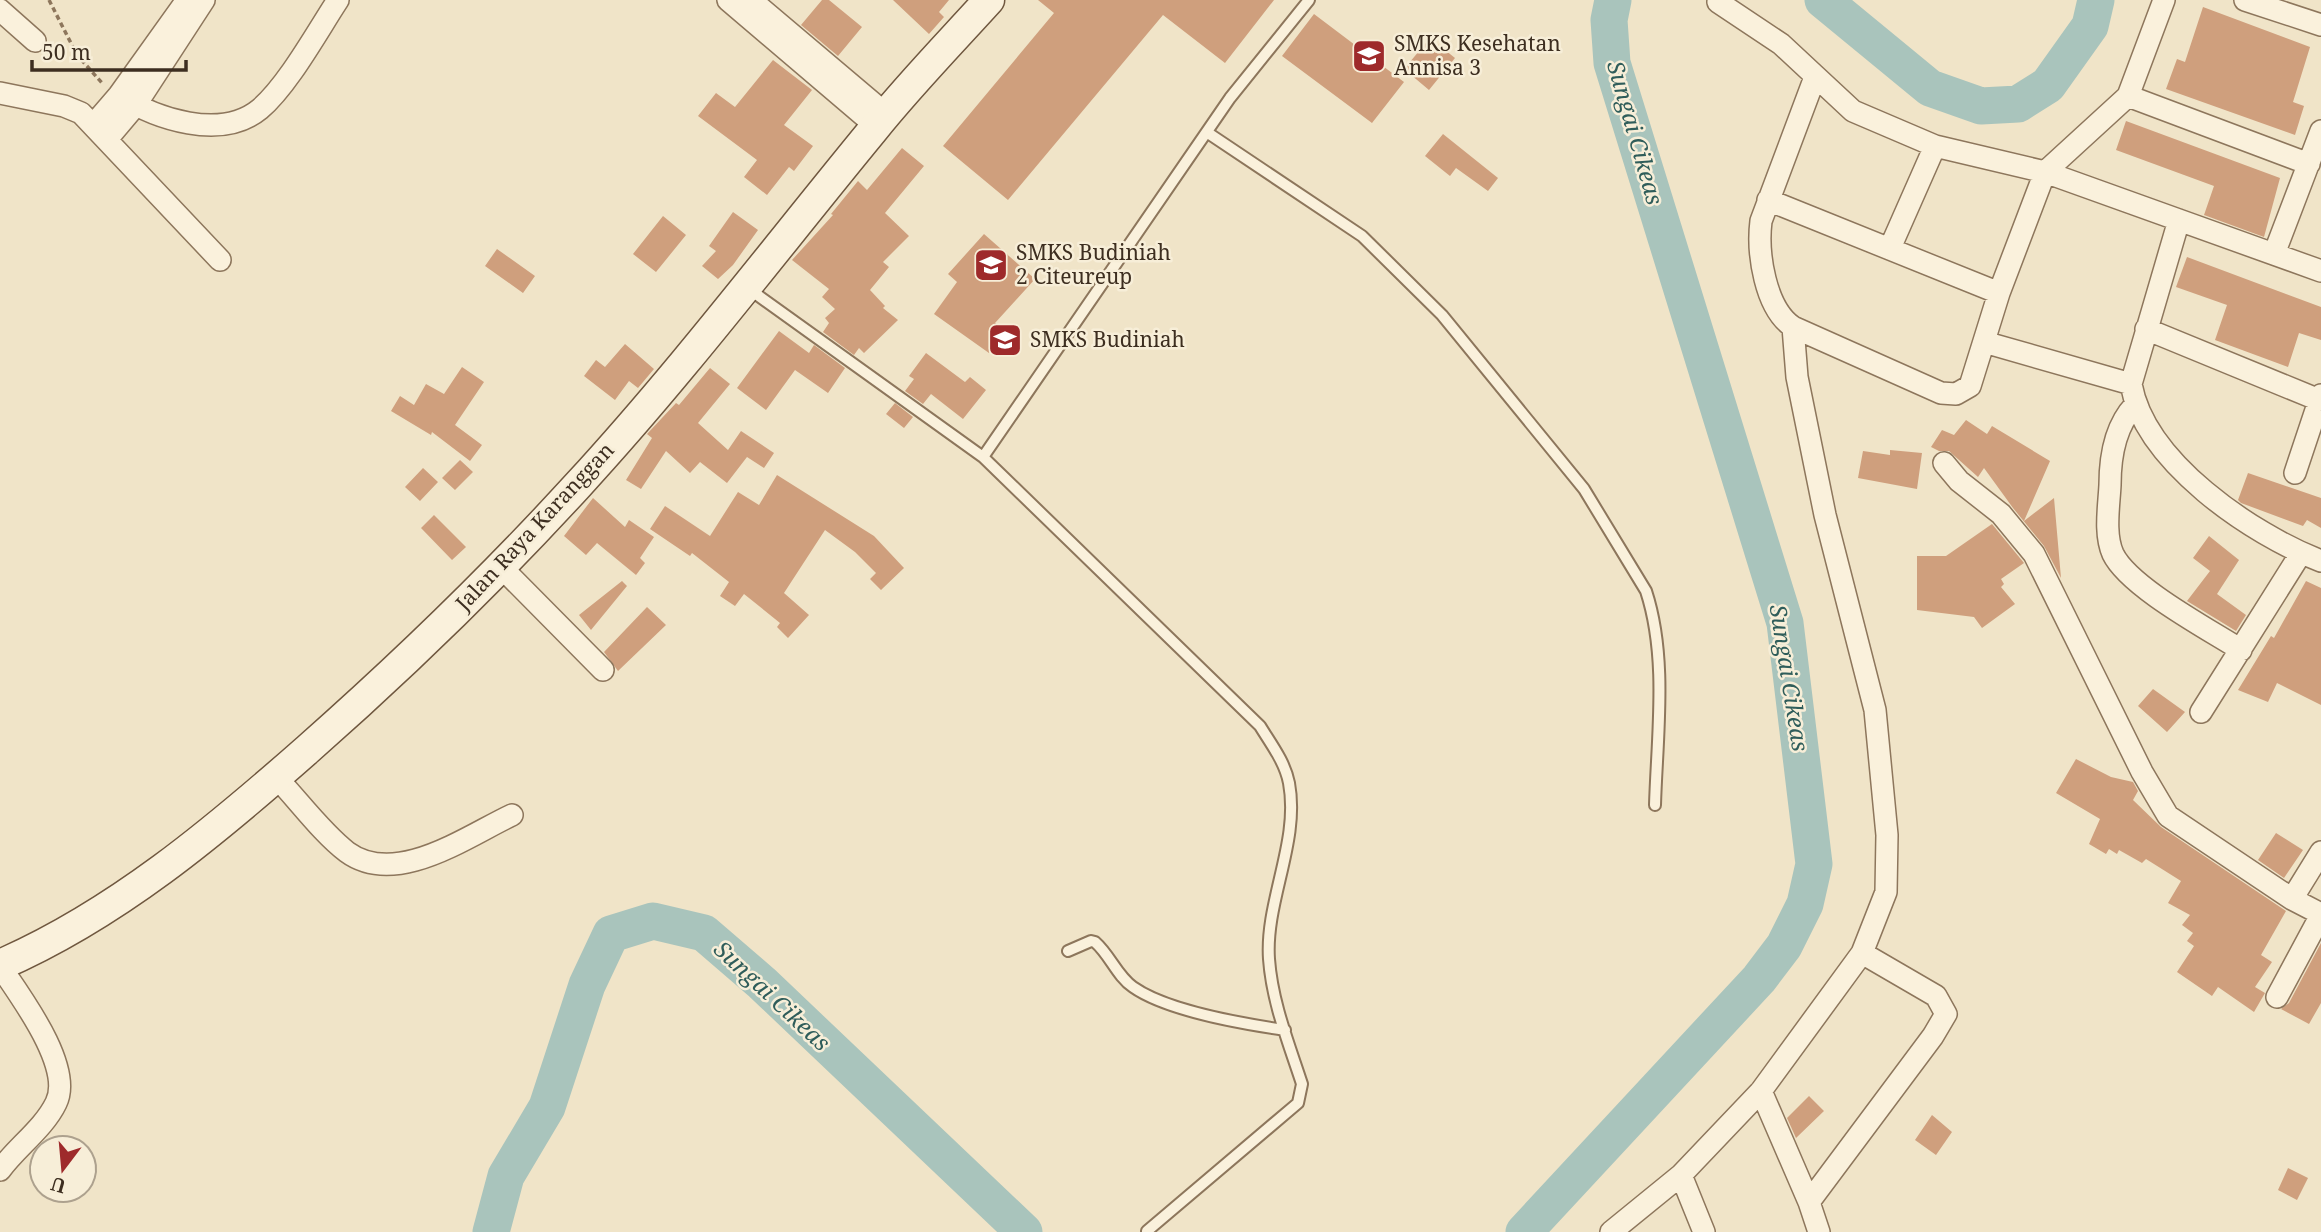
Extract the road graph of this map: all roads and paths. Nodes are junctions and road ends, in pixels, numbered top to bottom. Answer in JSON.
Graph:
{"nodes":[{"id":1,"x":49,"y":0,"type":"edge"},
{"id":2,"x":187,"y":0,"type":"edge"},
{"id":3,"x":204,"y":0,"type":"edge"},
{"id":4,"x":338,"y":0,"type":"edge"},
{"id":5,"x":729,"y":0,"type":"edge"},
{"id":6,"x":751,"y":0,"type":"edge"},
{"id":7,"x":989,"y":0,"type":"edge"},
{"id":8,"x":1309,"y":0,"type":"edge"},
{"id":9,"x":2164,"y":0,"type":"edge"},
{"id":10,"x":2245,"y":0,"type":"edge"},
{"id":11,"x":1718,"y":2,"type":"dead end"},
{"id":12,"x":0,"y":10,"type":"edge"},
{"id":13,"x":2321,"y":26,"type":"edge"},
{"id":14,"x":35,"y":41,"type":"dead end"},
{"id":15,"x":1815,"y":77,"type":"junction"},
{"id":16,"x":0,"y":93,"type":"edge"},
{"id":17,"x":2128,"y":96,"type":"junction"},
{"id":18,"x":127,"y":101,"type":"junction"},
{"id":19,"x":881,"y":121,"type":"junction"},
{"id":20,"x":101,"y":131,"type":"junction"},
{"id":21,"x":2321,"y":131,"type":"edge"},
{"id":22,"x":1208,"y":132,"type":"junction"},
{"id":23,"x":1935,"y":146,"type":"junction"},
{"id":24,"x":2309,"y":164,"type":"junction"},
{"id":25,"x":2045,"y":172,"type":"junction"},
{"id":26,"x":1768,"y":200,"type":"junction"},
{"id":27,"x":2179,"y":220,"type":"junction"},
{"id":28,"x":1890,"y":248,"type":"junction"},
{"id":29,"x":2274,"y":254,"type":"junction"},
{"id":30,"x":220,"y":260,"type":"dead end"},
{"id":31,"x":2321,"y":271,"type":"edge"},
{"id":32,"x":746,"y":288,"type":"junction"},
{"id":33,"x":2000,"y":293,"type":"junction"},
{"id":34,"x":1794,"y":327,"type":"junction"},
{"id":35,"x":2146,"y":329,"type":"junction"},
{"id":36,"x":1984,"y":342,"type":"junction"},
{"id":37,"x":2133,"y":395,"type":"junction"},
{"id":38,"x":2320,"y":397,"type":"edge"},
{"id":39,"x":983,"y":457,"type":"junction"},
{"id":40,"x":1944,"y":463,"type":"dead end"},
{"id":41,"x":2295,"y":473,"type":"dead end"},
{"id":42,"x":2301,"y":553,"type":"junction"},
{"id":43,"x":2321,"y":561,"type":"edge"},
{"id":44,"x":501,"y":567,"type":"junction"},
{"id":45,"x":2241,"y":650,"type":"junction"},
{"id":46,"x":603,"y":670,"type":"dead end"},
{"id":47,"x":2201,"y":712,"type":"dead end"},
{"id":48,"x":276,"y":777,"type":"junction"},
{"id":49,"x":1655,"y":805,"type":"dead end"},
{"id":50,"x":512,"y":815,"type":"dead end"},
{"id":51,"x":2321,"y":852,"type":"edge"},
{"id":52,"x":2292,"y":899,"type":"junction"},
{"id":53,"x":2321,"y":915,"type":"edge"},
{"id":54,"x":1068,"y":951,"type":"dead end"},
{"id":55,"x":1862,"y":953,"type":"junction"},
{"id":56,"x":0,"y":966,"type":"edge"},
{"id":57,"x":2277,"y":997,"type":"dead end"},
{"id":58,"x":1285,"y":1030,"type":"junction"},
{"id":59,"x":1761,"y":1091,"type":"junction"},
{"id":60,"x":0,"y":1170,"type":"edge"},
{"id":61,"x":1681,"y":1175,"type":"junction"},
{"id":62,"x":1809,"y":1202,"type":"junction"},
{"id":63,"x":1147,"y":1231,"type":"edge"},
{"id":64,"x":1611,"y":1232,"type":"edge"},
{"id":65,"x":1704,"y":1232,"type":"edge"},
{"id":66,"x":1819,"y":1232,"type":"edge"}],
"edges":[{"from":1,"to":18,"type":"path"},
{"from":2,"to":18,"type":"street"},
{"from":3,"to":18,"type":"street"},
{"from":4,"to":18,"type":"street"},
{"from":5,"to":19,"type":"street"},
{"from":6,"to":19,"type":"street"},
{"from":7,"to":19,"type":"street","name":"Jalan Raya Karanggan"},
{"from":8,"to":22,"type":"lane"},
{"from":9,"to":17,"type":"street"},
{"from":10,"to":13,"type":"street"},
{"from":11,"to":15,"type":"street"},
{"from":12,"to":14,"type":"street"},
{"from":15,"to":23,"type":"street"},
{"from":15,"to":26,"type":"street"},
{"from":16,"to":20,"type":"street"},
{"from":17,"to":24,"type":"street"},
{"from":17,"to":25,"type":"street"},
{"from":18,"to":20,"type":"street"},
{"from":19,"to":32,"type":"street","name":"Jalan Raya Karanggan"},
{"from":20,"to":30,"type":"street"},
{"from":21,"to":24,"type":"street"},
{"from":22,"to":39,"type":"lane"},
{"from":22,"to":49,"type":"lane"},
{"from":23,"to":25,"type":"street"},
{"from":23,"to":28,"type":"street"},
{"from":24,"to":29,"type":"street"},
{"from":25,"to":27,"type":"street"},
{"from":25,"to":33,"type":"street"},
{"from":26,"to":28,"type":"street"},
{"from":26,"to":34,"type":"street"},
{"from":27,"to":29,"type":"street"},
{"from":27,"to":35,"type":"street"},
{"from":28,"to":33,"type":"street"},
{"from":29,"to":31,"type":"street"},
{"from":32,"to":39,"type":"lane"},
{"from":32,"to":44,"type":"street","name":"Jalan Raya Karanggan"},
{"from":33,"to":36,"type":"street"},
{"from":34,"to":36,"type":"street"},
{"from":34,"to":55,"type":"street"},
{"from":35,"to":37,"type":"street"},
{"from":35,"to":38,"type":"street"},
{"from":36,"to":37,"type":"street"},
{"from":37,"to":42,"type":"street"},
{"from":37,"to":45,"type":"street"},
{"from":38,"to":41,"type":"street"},
{"from":39,"to":58,"type":"lane"},
{"from":40,"to":52,"type":"street"},
{"from":42,"to":43,"type":"street"},
{"from":42,"to":45,"type":"street"},
{"from":44,"to":46,"type":"street"},
{"from":44,"to":48,"type":"street","name":"Jalan Raya Karanggan"},
{"from":45,"to":47,"type":"street"},
{"from":48,"to":50,"type":"street"},
{"from":48,"to":56,"type":"street","name":"Jalan Raya Karanggan"},
{"from":51,"to":52,"type":"street"},
{"from":52,"to":53,"type":"street"},
{"from":53,"to":57,"type":"street"},
{"from":54,"to":58,"type":"lane"},
{"from":55,"to":59,"type":"street"},
{"from":55,"to":62,"type":"street"},
{"from":56,"to":60,"type":"street"},
{"from":58,"to":63,"type":"lane"},
{"from":59,"to":61,"type":"street"},
{"from":59,"to":62,"type":"street"},
{"from":61,"to":64,"type":"street"},
{"from":61,"to":65,"type":"street"},
{"from":62,"to":66,"type":"street"}]}
